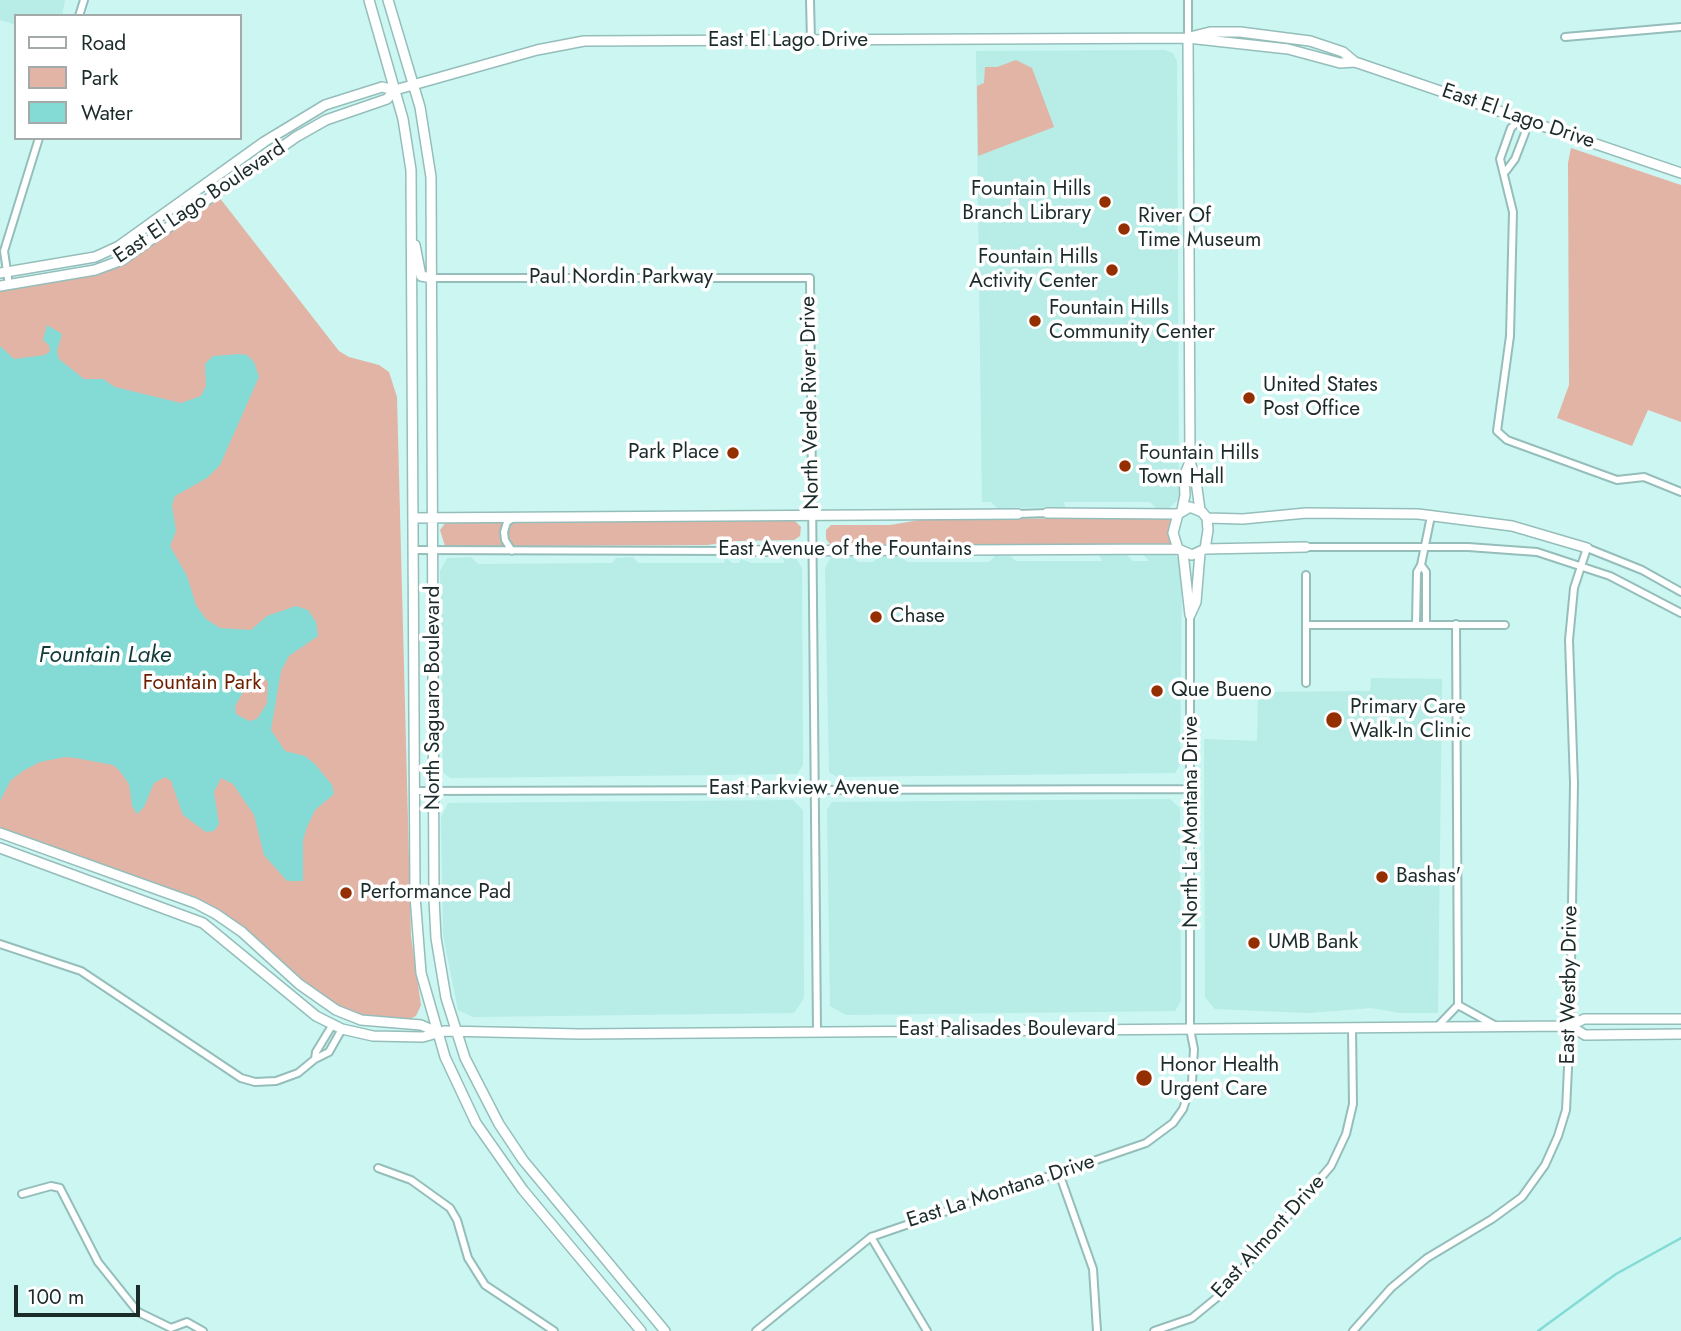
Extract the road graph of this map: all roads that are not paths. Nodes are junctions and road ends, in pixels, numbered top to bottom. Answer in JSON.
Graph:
{"nodes":[{"id":1,"x":369,"y":0,"type":"edge"},
{"id":2,"x":388,"y":0,"type":"edge"},
{"id":3,"x":810,"y":0,"type":"edge"},
{"id":4,"x":1188,"y":0,"type":"edge"},
{"id":5,"x":1681,"y":27,"type":"edge"},
{"id":6,"x":1565,"y":37,"type":"dead end"},
{"id":7,"x":1188,"y":38,"type":"junction"},
{"id":8,"x":811,"y":41,"type":"junction"},
{"id":9,"x":414,"y":85,"type":"junction"},
{"id":10,"x":395,"y":90,"type":"junction"},
{"id":11,"x":352,"y":110,"type":"joint"},
{"id":12,"x":1522,"y":118,"type":"junction"},
{"id":13,"x":38,"y":140,"type":"edge"},
{"id":14,"x":264,"y":142,"type":"joint"},
{"id":15,"x":1506,"y":172,"type":"junction"},
{"id":16,"x":1681,"y":173,"type":"edge"},
{"id":17,"x":198,"y":190,"type":"junction"},
{"id":18,"x":206,"y":200,"type":"junction"},
{"id":19,"x":412,"y":237,"type":"junction"},
{"id":20,"x":4,"y":273,"type":"edge"},
{"id":21,"x":432,"y":278,"type":"junction"},
{"id":22,"x":810,"y":278,"type":"joint"},
{"id":23,"x":5,"y":286,"type":"edge"},
{"id":24,"x":1190,"y":462,"type":"junction"},
{"id":25,"x":1681,"y":492,"type":"edge"},
{"id":26,"x":1199,"y":510,"type":"junction"},
{"id":27,"x":1180,"y":512,"type":"junction"},
{"id":28,"x":1047,"y":513,"type":"joint"},
{"id":29,"x":1018,"y":514,"type":"joint"},
{"id":30,"x":516,"y":516,"type":"junction"},
{"id":31,"x":812,"y":516,"type":"junction"},
{"id":32,"x":1432,"y":516,"type":"junction"},
{"id":33,"x":432,"y":518,"type":"junction"},
{"id":34,"x":1207,"y":518,"type":"junction"},
{"id":35,"x":413,"y":519,"type":"junction"},
{"id":36,"x":1306,"y":547,"type":"joint"},
{"id":37,"x":1423,"y":547,"type":"junction"},
{"id":38,"x":1587,"y":548,"type":"junction"},
{"id":39,"x":413,"y":550,"type":"junction"},
{"id":40,"x":433,"y":550,"type":"junction"},
{"id":41,"x":512,"y":551,"type":"junction"},
{"id":42,"x":737,"y":551,"type":"joint"},
{"id":43,"x":813,"y":551,"type":"junction"},
{"id":44,"x":1181,"y":551,"type":"junction"},
{"id":45,"x":1202,"y":551,"type":"junction"},
{"id":46,"x":1421,"y":565,"type":"junction"},
{"id":47,"x":1581,"y":565,"type":"junction"},
{"id":48,"x":1306,"y":575,"type":"dead end"},
{"id":49,"x":1417,"y":592,"type":"junction"},
{"id":50,"x":1426,"y":592,"type":"junction"},
{"id":51,"x":1681,"y":592,"type":"edge"},
{"id":52,"x":1681,"y":613,"type":"edge"},
{"id":53,"x":1190,"y":615,"type":"junction"},
{"id":54,"x":1416,"y":624,"type":"junction"},
{"id":55,"x":1426,"y":624,"type":"junction"},
{"id":56,"x":1456,"y":624,"type":"junction"},
{"id":57,"x":1306,"y":625,"type":"junction"},
{"id":58,"x":1505,"y":625,"type":"dead end"},
{"id":59,"x":1306,"y":683,"type":"dead end"},
{"id":60,"x":816,"y":789,"type":"junction"},
{"id":61,"x":1192,"y":789,"type":"junction"},
{"id":62,"x":415,"y":791,"type":"junction"},
{"id":63,"x":434,"y":791,"type":"junction"},
{"id":64,"x":0,"y":833,"type":"edge"},
{"id":65,"x":0,"y":848,"type":"edge"},
{"id":66,"x":0,"y":944,"type":"edge"},
{"id":67,"x":1458,"y":1004,"type":"junction"},
{"id":68,"x":1681,"y":1018,"type":"edge"},
{"id":69,"x":338,"y":1026,"type":"junction"},
{"id":70,"x":1570,"y":1026,"type":"junction"},
{"id":71,"x":1437,"y":1027,"type":"junction"},
{"id":72,"x":1498,"y":1027,"type":"junction"},
{"id":73,"x":1352,"y":1028,"type":"junction"},
{"id":74,"x":1190,"y":1029,"type":"junction"},
{"id":75,"x":441,"y":1031,"type":"junction"},
{"id":76,"x":817,"y":1031,"type":"junction"},
{"id":77,"x":456,"y":1032,"type":"junction"},
{"id":78,"x":1681,"y":1034,"type":"edge"},
{"id":79,"x":315,"y":1059,"type":"junction"},
{"id":80,"x":378,"y":1168,"type":"dead end"},
{"id":81,"x":1059,"y":1173,"type":"junction"},
{"id":82,"x":22,"y":1194,"type":"dead end"},
{"id":83,"x":871,"y":1237,"type":"junction"},
{"id":84,"x":170,"y":1330,"type":"edge"},
{"id":85,"x":203,"y":1331,"type":"edge"},
{"id":86,"x":554,"y":1331,"type":"edge"},
{"id":87,"x":641,"y":1331,"type":"edge"},
{"id":88,"x":664,"y":1331,"type":"edge"},
{"id":89,"x":756,"y":1331,"type":"edge"},
{"id":90,"x":927,"y":1331,"type":"edge"},
{"id":91,"x":1097,"y":1331,"type":"edge"},
{"id":92,"x":1154,"y":1331,"type":"edge"},
{"id":93,"x":1353,"y":1331,"type":"edge"}],
"edges":[{"from":1,"to":10,"type":"street","name":"North Saguaro Boulevard"},
{"from":2,"to":9,"type":"street","name":"North Saguaro Boulevard"},
{"from":3,"to":8,"type":"street"},
{"from":4,"to":7,"type":"street"},
{"from":5,"to":6,"type":"street"},
{"from":7,"to":8,"type":"street","name":"East El Lago Drive"},
{"from":7,"to":12,"type":"street","name":"East El Lago Drive"},
{"from":7,"to":24,"type":"street"},
{"from":8,"to":9,"type":"street","name":"East El Lago Drive"},
{"from":9,"to":10,"type":"street","name":"East El Lago Drive"},
{"from":9,"to":21,"type":"street","name":"North Saguaro Boulevard"},
{"from":10,"to":11,"type":"street","name":"East El Lago Drive"},
{"from":10,"to":14,"type":"street","name":"East El Lago Drive"},
{"from":10,"to":19,"type":"street","name":"North Saguaro Boulevard"},
{"from":11,"to":18,"type":"street","name":"East El Lago Boulevard"},
{"from":12,"to":15,"type":"street"},
{"from":12,"to":15,"type":"street"},
{"from":12,"to":16,"type":"street","name":"East El Lago Drive"},
{"from":13,"to":20,"type":"street"},
{"from":14,"to":17,"type":"street","name":"East El Lago Boulevard"},
{"from":15,"to":25,"type":"street"},
{"from":17,"to":18,"type":"street"},
{"from":17,"to":20,"type":"street","name":"East El Lago Boulevard"},
{"from":18,"to":23,"type":"street","name":"East El Lago Boulevard"},
{"from":19,"to":21,"type":"street"},
{"from":19,"to":35,"type":"street","name":"North Saguaro Boulevard"},
{"from":20,"to":23,"type":"street"},
{"from":21,"to":22,"type":"street","name":"Paul Nordin Parkway"},
{"from":21,"to":33,"type":"street","name":"North Saguaro Boulevard"},
{"from":22,"to":31,"type":"street","name":"North Verde River Drive"},
{"from":24,"to":26,"type":"street"},
{"from":24,"to":27,"type":"street"},
{"from":26,"to":27,"type":"street"},
{"from":26,"to":34,"type":"street"},
{"from":27,"to":28,"type":"street","name":"East Avenue of the Fountains"},
{"from":27,"to":44,"type":"street"},
{"from":28,"to":29,"type":"street","name":"East Avenue of the Fountains"},
{"from":29,"to":31,"type":"street","name":"East Avenue of the Fountains"},
{"from":30,"to":31,"type":"street","name":"East Avenue of the Fountains"},
{"from":30,"to":33,"type":"street","name":"East Avenue of the Fountains"},
{"from":30,"to":41,"type":"street"},
{"from":31,"to":43,"type":"street","name":"North Verde River Drive"},
{"from":32,"to":34,"type":"street"},
{"from":32,"to":37,"type":"street"},
{"from":32,"to":38,"type":"street"},
{"from":33,"to":35,"type":"street","name":"East Avenue of the Fountains"},
{"from":33,"to":40,"type":"street","name":"North Saguaro Boulevard"},
{"from":34,"to":45,"type":"street"},
{"from":35,"to":39,"type":"street","name":"North Saguaro Boulevard"},
{"from":36,"to":37,"type":"street"},
{"from":36,"to":45,"type":"street"},
{"from":37,"to":46,"type":"street"},
{"from":37,"to":47,"type":"street"},
{"from":38,"to":47,"type":"street","name":"East Westby Drive"},
{"from":38,"to":51,"type":"street"},
{"from":39,"to":40,"type":"street","name":"East Avenue of the Fountains"},
{"from":39,"to":62,"type":"street","name":"North Saguaro Boulevard"},
{"from":40,"to":41,"type":"street","name":"East Avenue of the Fountains"},
{"from":40,"to":63,"type":"street","name":"North Saguaro Boulevard"},
{"from":41,"to":42,"type":"street","name":"East Avenue of the Fountains"},
{"from":42,"to":43,"type":"street","name":"East Avenue of the Fountains"},
{"from":43,"to":44,"type":"street","name":"East Avenue of the Fountains"},
{"from":43,"to":60,"type":"street","name":"North Verde River Drive"},
{"from":44,"to":45,"type":"street"},
{"from":44,"to":53,"type":"street","name":"North La Montana Drive"},
{"from":45,"to":53,"type":"street","name":"North La Montana Drive"},
{"from":46,"to":49,"type":"street"},
{"from":46,"to":50,"type":"street"},
{"from":47,"to":52,"type":"street"},
{"from":47,"to":70,"type":"street","name":"East Westby Drive"},
{"from":48,"to":57,"type":"street"},
{"from":49,"to":50,"type":"street"},
{"from":49,"to":54,"type":"street"},
{"from":50,"to":55,"type":"street"},
{"from":53,"to":61,"type":"street","name":"North La Montana Drive"},
{"from":54,"to":55,"type":"street"},
{"from":54,"to":57,"type":"street"},
{"from":55,"to":56,"type":"street"},
{"from":56,"to":58,"type":"street"},
{"from":56,"to":67,"type":"street"},
{"from":57,"to":59,"type":"street"},
{"from":60,"to":61,"type":"street","name":"East Parkview Avenue"},
{"from":60,"to":63,"type":"street","name":"East Parkview Avenue"},
{"from":60,"to":76,"type":"street","name":"North Verde River Drive"},
{"from":61,"to":74,"type":"street","name":"North La Montana Drive"},
{"from":62,"to":63,"type":"street","name":"East Parkview Avenue"},
{"from":62,"to":75,"type":"street","name":"North Saguaro Boulevard"},
{"from":63,"to":77,"type":"street","name":"North Saguaro Boulevard"},
{"from":64,"to":75,"type":"street"},
{"from":65,"to":69,"type":"street"},
{"from":66,"to":79,"type":"street"},
{"from":67,"to":71,"type":"street"},
{"from":67,"to":72,"type":"street"},
{"from":68,"to":70,"type":"street","name":"East Palisades Boulevard"},
{"from":69,"to":75,"type":"street"},
{"from":69,"to":79,"type":"street"},
{"from":69,"to":79,"type":"street"},
{"from":70,"to":72,"type":"street","name":"East Palisades Boulevard"},
{"from":70,"to":78,"type":"street","name":"East Palisades Boulevard"},
{"from":70,"to":93,"type":"street","name":"East Westby Drive"},
{"from":71,"to":72,"type":"street","name":"East Palisades Boulevard"},
{"from":71,"to":73,"type":"street","name":"East Palisades Boulevard"},
{"from":73,"to":74,"type":"street","name":"East Palisades Boulevard"},
{"from":73,"to":92,"type":"street","name":"East Almont Drive"},
{"from":74,"to":76,"type":"street","name":"East Palisades Boulevard"},
{"from":74,"to":81,"type":"street","name":"East La Montana Drive"},
{"from":75,"to":77,"type":"street","name":"East Palisades Boulevard"},
{"from":75,"to":87,"type":"street","name":"North Saguaro Boulevard"},
{"from":76,"to":77,"type":"street","name":"East Palisades Boulevard"},
{"from":77,"to":88,"type":"street","name":"North Saguaro Boulevard"},
{"from":80,"to":86,"type":"street"},
{"from":81,"to":83,"type":"street","name":"East La Montana Drive"},
{"from":81,"to":91,"type":"street"},
{"from":82,"to":84,"type":"street"},
{"from":83,"to":89,"type":"street","name":"East La Montana Drive"},
{"from":83,"to":90,"type":"street"},
{"from":84,"to":85,"type":"street"}]}
